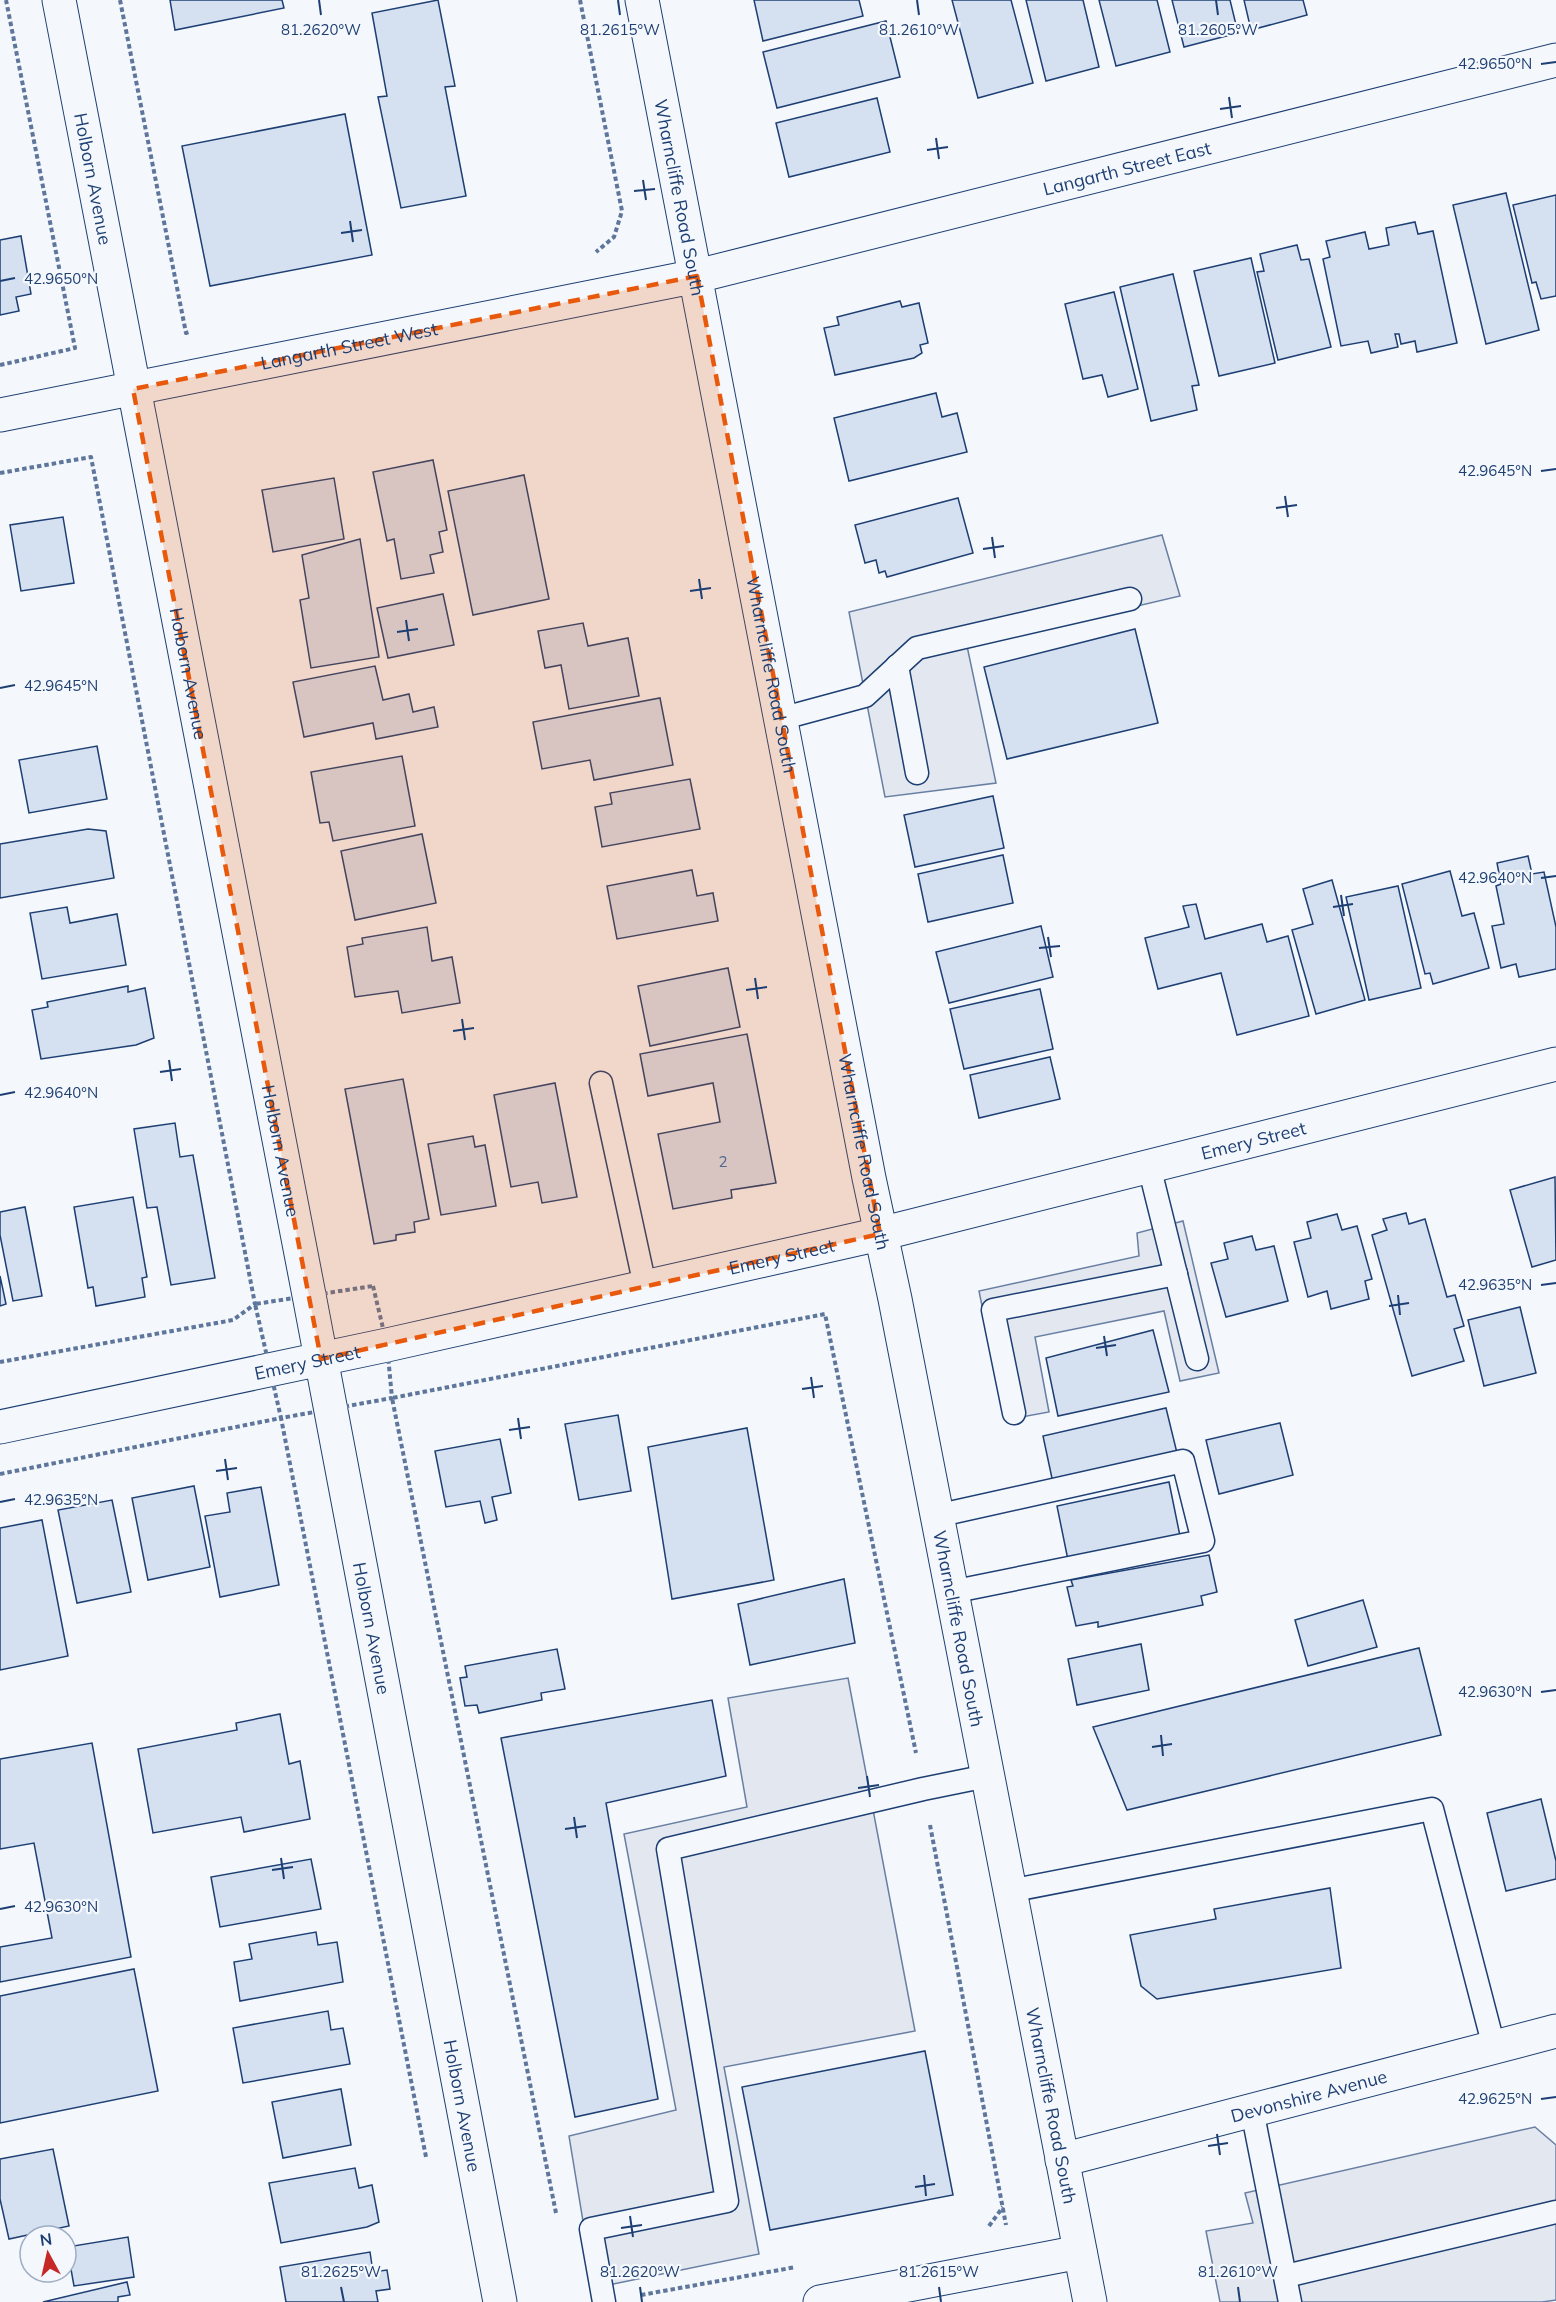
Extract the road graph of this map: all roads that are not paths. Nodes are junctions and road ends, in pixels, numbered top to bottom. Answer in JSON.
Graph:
{"nodes":[{"id":1,"x":59,"y":0,"type":"edge"},
{"id":2,"x":642,"y":0,"type":"edge"},
{"id":3,"x":1556,"y":60,"type":"edge"},
{"id":4,"x":697,"y":276,"type":"junction"},
{"id":5,"x":133,"y":389,"type":"junction"},
{"id":6,"x":0,"y":415,"type":"edge"},
{"id":7,"x":1130,"y":599,"type":"dead end"},
{"id":8,"x":897,"y":666,"type":"junction"},
{"id":9,"x":780,"y":719,"type":"junction"},
{"id":10,"x":917,"y":773,"type":"dead end"},
{"id":11,"x":1556,"y":1064,"type":"edge"},
{"id":12,"x":601,"y":1083,"type":"dead end"},
{"id":13,"x":1149,"y":1166,"type":"junction"},
{"id":14,"x":880,"y":1234,"type":"junction"},
{"id":15,"x":1176,"y":1274,"type":"junction"},
{"id":16,"x":645,"y":1286,"type":"junction"},
{"id":17,"x":321,"y":1359,"type":"junction"},
{"id":18,"x":1197,"y":1359,"type":"dead end"},
{"id":19,"x":1014,"y":1413,"type":"dead end"},
{"id":20,"x":0,"y":1427,"type":"edge"},
{"id":21,"x":936,"y":1516,"type":"junction"},
{"id":22,"x":951,"y":1592,"type":"junction"},
{"id":23,"x":987,"y":1776,"type":"junction"},
{"id":24,"x":1009,"y":1891,"type":"junction"},
{"id":25,"x":1556,"y":2031,"type":"edge"},
{"id":26,"x":1494,"y":2047,"type":"junction"},
{"id":27,"x":1252,"y":2110,"type":"junction"},
{"id":28,"x":1062,"y":2160,"type":"junction"},
{"id":29,"x":1556,"y":2212,"type":"edge"},
{"id":30,"x":1080,"y":2252,"type":"junction"},
{"id":31,"x":1286,"y":2276,"type":"junction"},
{"id":32,"x":501,"y":2302,"type":"edge"},
{"id":33,"x":604,"y":2302,"type":"edge"},
{"id":34,"x":820,"y":2302,"type":"edge"},
{"id":35,"x":1090,"y":2302,"type":"edge"},
{"id":36,"x":1290,"y":2302,"type":"edge"}],
"edges":[{"from":1,"to":5,"type":"street","name":"Holborn Avenue"},
{"from":2,"to":4,"type":"street","name":"Wharncliffe Road South"},
{"from":3,"to":4,"type":"street","name":"Langarth Street East"},
{"from":4,"to":5,"type":"street","name":"Langarth Street West"},
{"from":4,"to":9,"type":"street","name":"Wharncliffe Road South"},
{"from":5,"to":6,"type":"street","name":"Langarth Street West"},
{"from":5,"to":17,"type":"street","name":"Holborn Avenue"},
{"from":7,"to":8,"type":"lane"},
{"from":8,"to":9,"type":"lane"},
{"from":8,"to":10,"type":"lane"},
{"from":9,"to":14,"type":"street","name":"Wharncliffe Road South"},
{"from":11,"to":13,"type":"street","name":"Emery Street"},
{"from":12,"to":16,"type":"lane"},
{"from":13,"to":14,"type":"street","name":"Emery Street"},
{"from":13,"to":15,"type":"lane"},
{"from":14,"to":16,"type":"street","name":"Emery Street"},
{"from":14,"to":21,"type":"street","name":"Wharncliffe Road South"},
{"from":15,"to":18,"type":"lane"},
{"from":15,"to":19,"type":"lane"},
{"from":16,"to":17,"type":"street","name":"Emery Street"},
{"from":17,"to":20,"type":"street","name":"Emery Street"},
{"from":17,"to":32,"type":"street","name":"Holborn Avenue"},
{"from":21,"to":22,"type":"street","name":"Wharncliffe Road South"},
{"from":21,"to":22,"type":"lane"},
{"from":22,"to":23,"type":"street","name":"Wharncliffe Road South"},
{"from":23,"to":24,"type":"street","name":"Wharncliffe Road South"},
{"from":23,"to":33,"type":"lane"},
{"from":24,"to":26,"type":"lane"},
{"from":24,"to":28,"type":"street","name":"Wharncliffe Road South"},
{"from":25,"to":26,"type":"street","name":"Devonshire Avenue"},
{"from":26,"to":27,"type":"street","name":"Devonshire Avenue"},
{"from":27,"to":28,"type":"street","name":"Devonshire Avenue"},
{"from":27,"to":31,"type":"lane"},
{"from":28,"to":30,"type":"street","name":"Wharncliffe Road South"},
{"from":29,"to":31,"type":"lane"},
{"from":30,"to":34,"type":"street"},
{"from":30,"to":35,"type":"street","name":"Wharncliffe Road South"},
{"from":31,"to":36,"type":"lane"}]}
